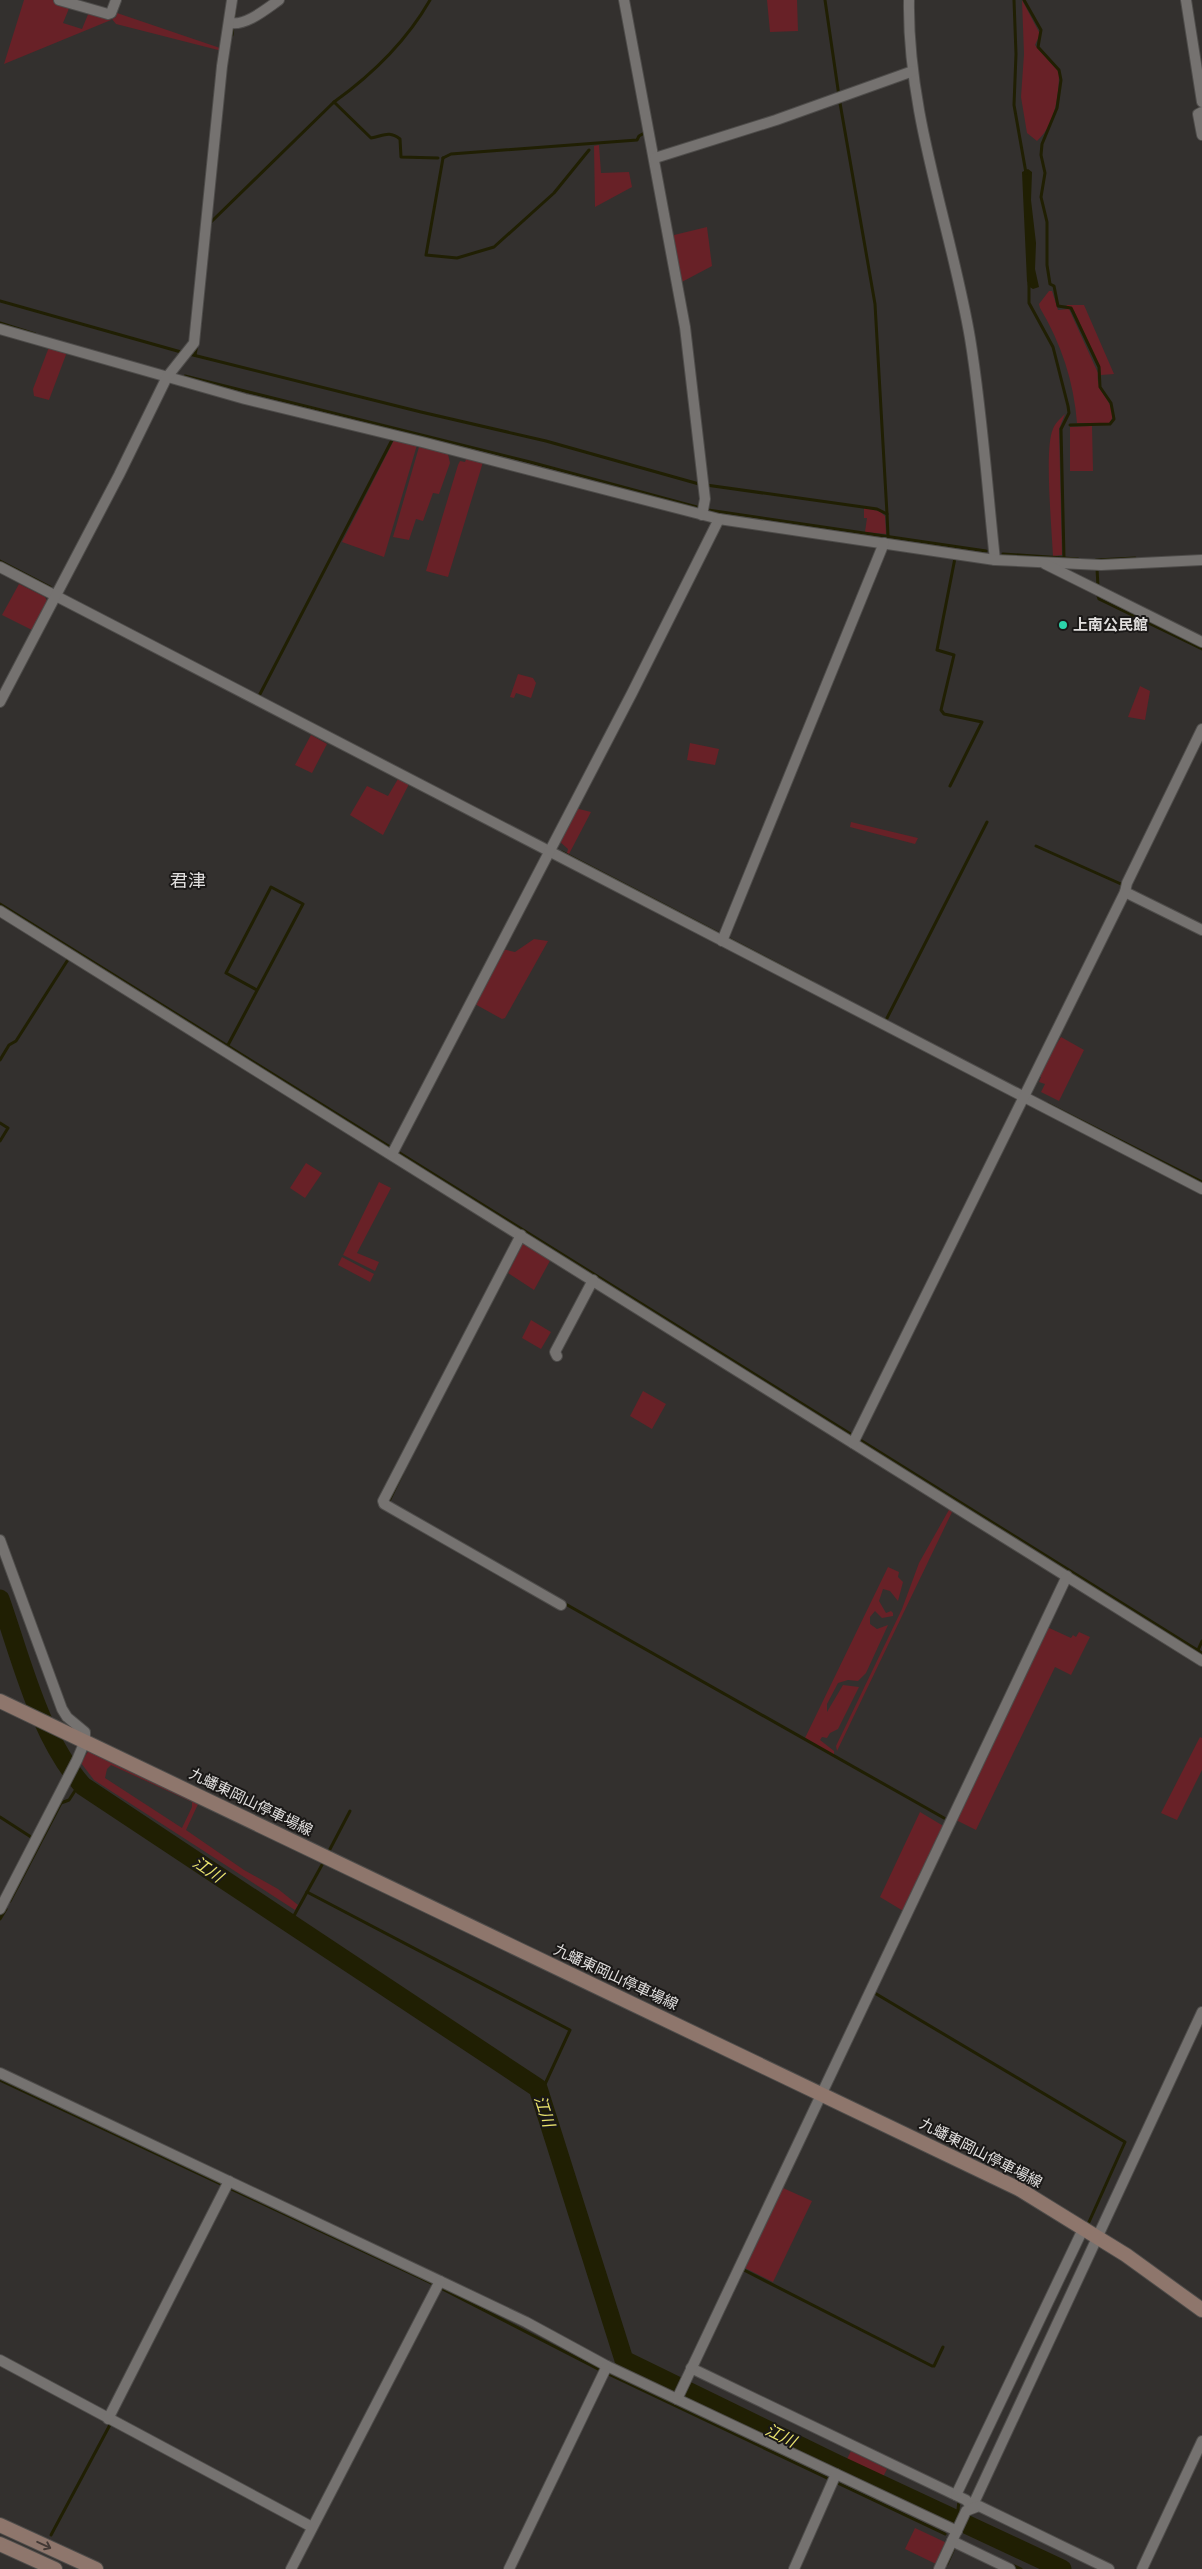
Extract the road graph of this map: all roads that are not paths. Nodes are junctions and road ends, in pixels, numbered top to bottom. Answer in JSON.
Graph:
{"nodes":[{"id":1,"x":59,"y":0,"type":"edge"},
{"id":2,"x":116,"y":0,"type":"edge"},
{"id":3,"x":232,"y":0,"type":"edge"},
{"id":4,"x":279,"y":0,"type":"edge"},
{"id":5,"x":624,"y":0,"type":"edge"},
{"id":6,"x":909,"y":0,"type":"edge"},
{"id":7,"x":1186,"y":0,"type":"edge"},
{"id":8,"x":233,"y":23,"type":"junction"},
{"id":9,"x":913,"y":71,"type":"junction"},
{"id":10,"x":1202,"y":102,"type":"edge"},
{"id":11,"x":1201,"y":113,"type":"edge"},
{"id":12,"x":1202,"y":135,"type":"edge"},
{"id":13,"x":655,"y":158,"type":"junction"},
{"id":14,"x":0,"y":329,"type":"edge"},
{"id":15,"x":167,"y":377,"type":"junction"},
{"id":16,"x":703,"y":511,"type":"junction"},
{"id":17,"x":718,"y":519,"type":"junction"},
{"id":18,"x":884,"y":543,"type":"junction"},
{"id":19,"x":994,"y":560,"type":"junction"},
{"id":20,"x":1202,"y":560,"type":"edge"},
{"id":21,"x":1042,"y":563,"type":"junction"},
{"id":22,"x":0,"y":567,"type":"edge"},
{"id":23,"x":56,"y":593,"type":"junction"},
{"id":24,"x":1202,"y":642,"type":"edge"},
{"id":25,"x":0,"y":702,"type":"edge"},
{"id":26,"x":1202,"y":729,"type":"edge"},
{"id":27,"x":551,"y":849,"type":"junction"},
{"id":28,"x":1125,"y":892,"type":"junction"},
{"id":29,"x":0,"y":911,"type":"edge"},
{"id":30,"x":1202,"y":930,"type":"edge"},
{"id":31,"x":724,"y":938,"type":"junction"},
{"id":32,"x":1025,"y":1094,"type":"junction"},
{"id":33,"x":394,"y":1151,"type":"junction"},
{"id":34,"x":1202,"y":1189,"type":"edge"},
{"id":35,"x":521,"y":1235,"type":"junction"},
{"id":36,"x":593,"y":1280,"type":"junction"},
{"id":37,"x":557,"y":1356,"type":"dead end"},
{"id":38,"x":855,"y":1439,"type":"junction"},
{"id":39,"x":0,"y":1540,"type":"edge"},
{"id":40,"x":1066,"y":1576,"type":"junction"},
{"id":41,"x":561,"y":1605,"type":"dead end"},
{"id":42,"x":1202,"y":1661,"type":"edge"},
{"id":43,"x":0,"y":1701,"type":"edge"},
{"id":44,"x":79,"y":1738,"type":"junction"},
{"id":45,"x":0,"y":1909,"type":"edge"},
{"id":46,"x":1202,"y":2012,"type":"edge"},
{"id":47,"x":0,"y":2073,"type":"edge"},
{"id":48,"x":822,"y":2093,"type":"junction"},
{"id":49,"x":227,"y":2185,"type":"junction"},
{"id":50,"x":1084,"y":2227,"type":"junction"},
{"id":51,"x":1096,"y":2236,"type":"junction"},
{"id":52,"x":438,"y":2285,"type":"junction"},
{"id":53,"x":1202,"y":2310,"type":"edge"},
{"id":54,"x":0,"y":2360,"type":"edge"},
{"id":55,"x":605,"y":2370,"type":"junction"},
{"id":56,"x":692,"y":2371,"type":"junction"},
{"id":57,"x":678,"y":2399,"type":"junction"},
{"id":58,"x":110,"y":2418,"type":"junction"},
{"id":59,"x":1202,"y":2441,"type":"edge"},
{"id":60,"x":834,"y":2478,"type":"junction"},
{"id":61,"x":959,"y":2497,"type":"junction"},
{"id":62,"x":969,"y":2509,"type":"junction"},
{"id":63,"x":0,"y":2525,"type":"edge"},
{"id":64,"x":311,"y":2526,"type":"junction"},
{"id":65,"x":958,"y":2529,"type":"junction"},
{"id":66,"x":952,"y":2541,"type":"junction"},
{"id":67,"x":0,"y":2544,"type":"edge"},
{"id":68,"x":54,"y":2569,"type":"edge"},
{"id":69,"x":96,"y":2569,"type":"edge"},
{"id":70,"x":291,"y":2569,"type":"edge"},
{"id":71,"x":509,"y":2569,"type":"edge"},
{"id":72,"x":794,"y":2569,"type":"edge"},
{"id":73,"x":939,"y":2569,"type":"edge"},
{"id":74,"x":1010,"y":2569,"type":"edge"},
{"id":75,"x":1110,"y":2569,"type":"edge"},
{"id":76,"x":1142,"y":2569,"type":"edge"}],
"edges":[{"from":1,"to":2,"type":"street"},
{"from":3,"to":8,"type":"street"},
{"from":4,"to":8,"type":"street"},
{"from":5,"to":13,"type":"street"},
{"from":6,"to":9,"type":"street"},
{"from":7,"to":10,"type":"street"},
{"from":8,"to":15,"type":"street"},
{"from":9,"to":13,"type":"street"},
{"from":9,"to":19,"type":"street"},
{"from":11,"to":12,"type":"street"},
{"from":13,"to":16,"type":"street"},
{"from":14,"to":15,"type":"street"},
{"from":15,"to":16,"type":"street"},
{"from":15,"to":23,"type":"street"},
{"from":16,"to":17,"type":"street"},
{"from":17,"to":18,"type":"street"},
{"from":17,"to":27,"type":"street"},
{"from":18,"to":19,"type":"street"},
{"from":18,"to":31,"type":"street"},
{"from":19,"to":21,"type":"street"},
{"from":20,"to":21,"type":"street"},
{"from":21,"to":24,"type":"street"},
{"from":22,"to":23,"type":"street"},
{"from":23,"to":25,"type":"street"},
{"from":23,"to":27,"type":"street"},
{"from":26,"to":28,"type":"street"},
{"from":27,"to":31,"type":"street"},
{"from":27,"to":33,"type":"street"},
{"from":28,"to":30,"type":"street"},
{"from":28,"to":32,"type":"street"},
{"from":29,"to":33,"type":"street"},
{"from":31,"to":32,"type":"street"},
{"from":32,"to":34,"type":"street"},
{"from":32,"to":38,"type":"street"},
{"from":33,"to":35,"type":"street"},
{"from":35,"to":36,"type":"street"},
{"from":35,"to":41,"type":"street"},
{"from":36,"to":37,"type":"street"},
{"from":36,"to":38,"type":"street"},
{"from":38,"to":40,"type":"street"},
{"from":39,"to":44,"type":"street"},
{"from":40,"to":42,"type":"street"},
{"from":40,"to":48,"type":"street"},
{"from":43,"to":44,"type":"main road","name":"九蟠東岡山停車場線"},
{"from":44,"to":45,"type":"street"},
{"from":44,"to":48,"type":"main road","name":"九蟠東岡山停車場線"},
{"from":46,"to":51,"type":"street"},
{"from":47,"to":49,"type":"street"},
{"from":48,"to":50,"type":"main road","name":"九蟠東岡山停車場線"},
{"from":48,"to":56,"type":"street"},
{"from":49,"to":52,"type":"street"},
{"from":49,"to":58,"type":"street"},
{"from":50,"to":51,"type":"main road","name":"九蟠東岡山停車場線"},
{"from":50,"to":61,"type":"street"},
{"from":51,"to":53,"type":"main road","name":"九蟠東岡山停車場線"},
{"from":51,"to":62,"type":"street"},
{"from":52,"to":55,"type":"street"},
{"from":52,"to":64,"type":"street"},
{"from":54,"to":58,"type":"street"},
{"from":55,"to":57,"type":"street"},
{"from":55,"to":71,"type":"street"},
{"from":56,"to":57,"type":"street"},
{"from":56,"to":61,"type":"street"},
{"from":57,"to":60,"type":"street"},
{"from":58,"to":64,"type":"street"},
{"from":59,"to":76,"type":"street"},
{"from":60,"to":65,"type":"street"},
{"from":60,"to":72,"type":"street"},
{"from":61,"to":62,"type":"street"},
{"from":62,"to":65,"type":"street"},
{"from":62,"to":75,"type":"street"},
{"from":63,"to":69,"type":"main road","one_way":true},
{"from":64,"to":70,"type":"street"},
{"from":65,"to":66,"type":"street"},
{"from":66,"to":73,"type":"street"},
{"from":66,"to":74,"type":"street"},
{"from":67,"to":68,"type":"main road"}]}
